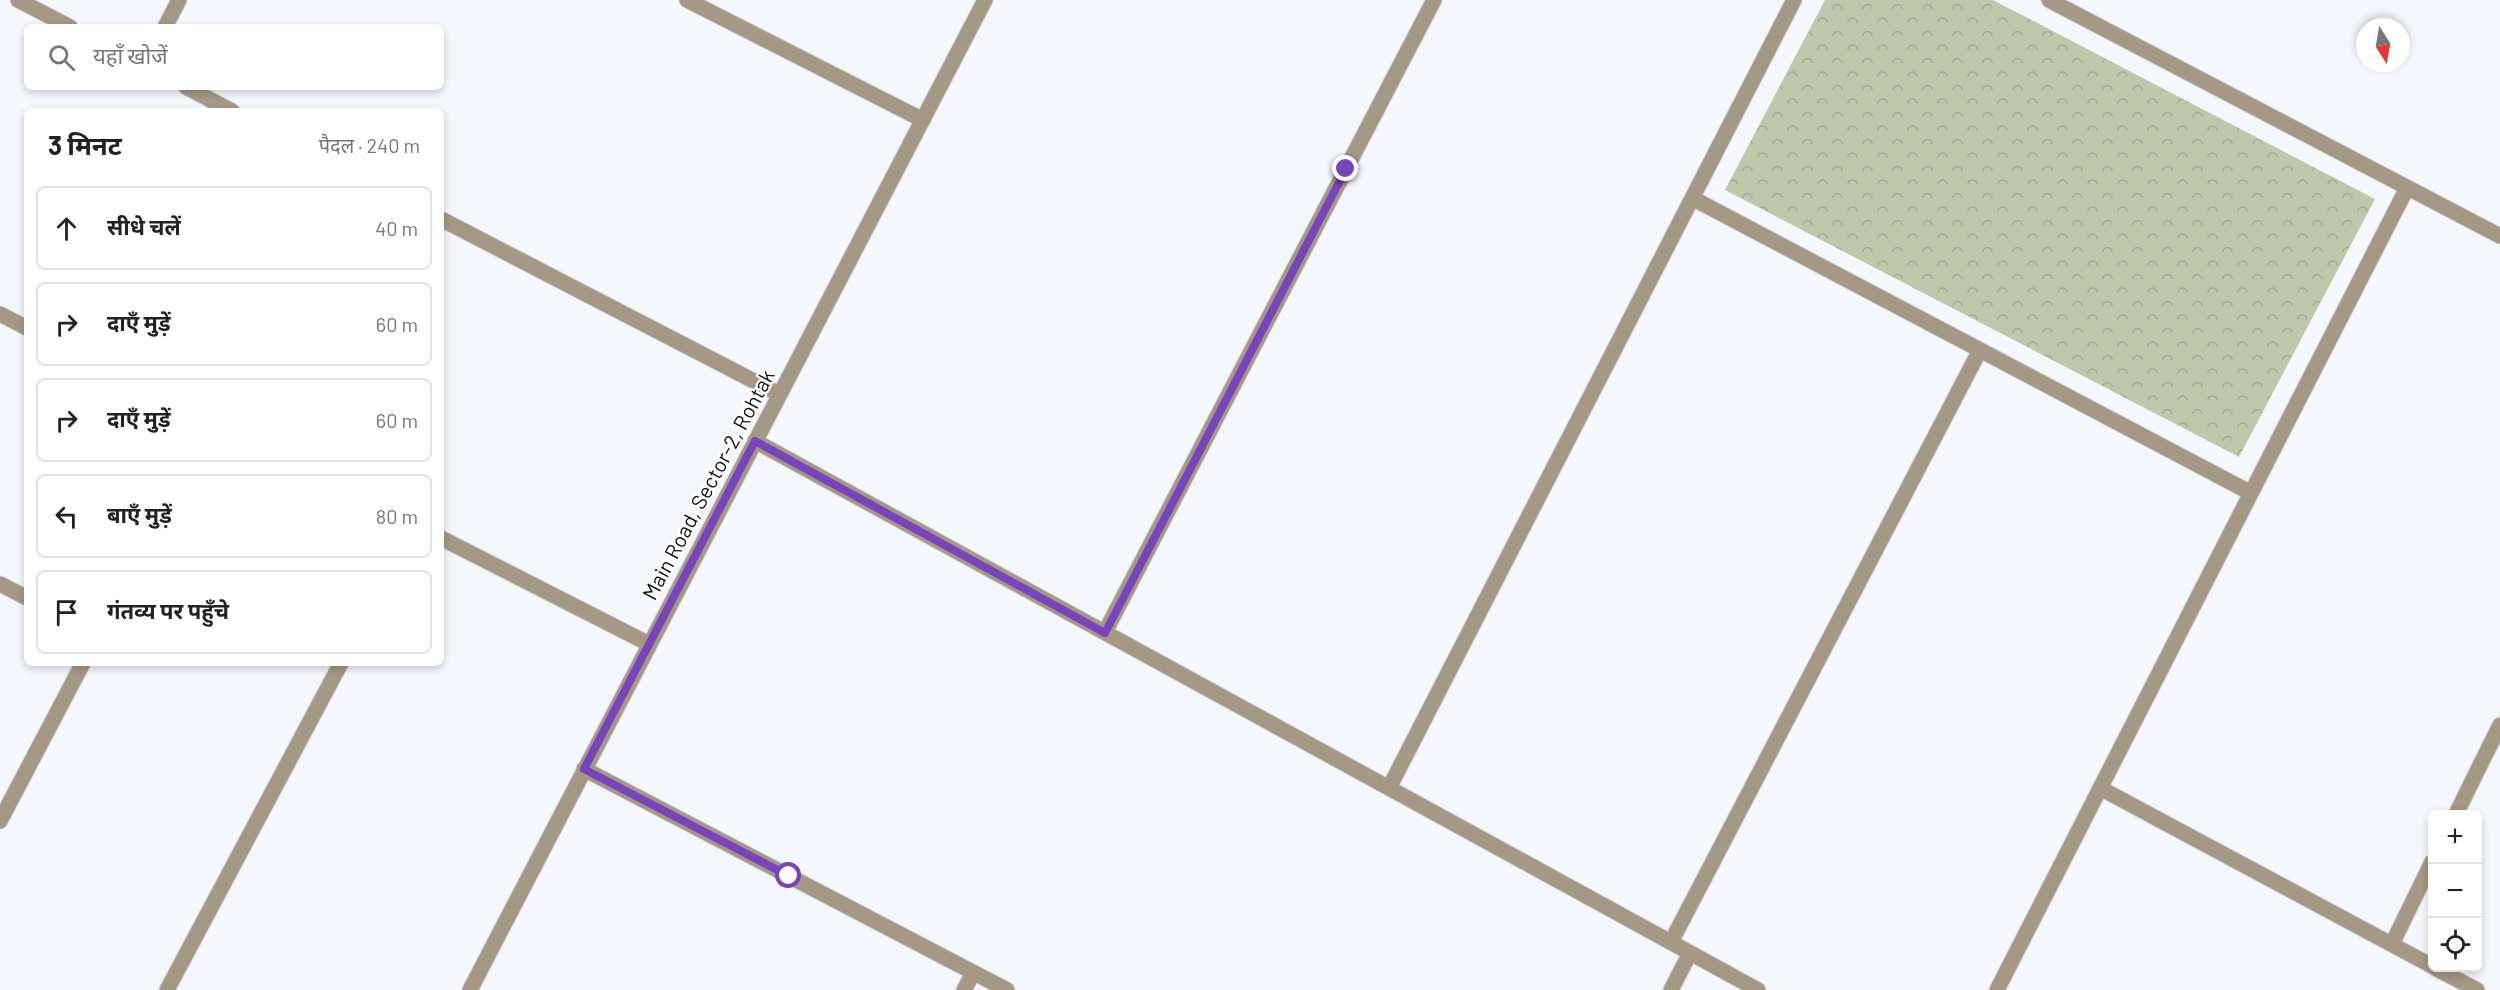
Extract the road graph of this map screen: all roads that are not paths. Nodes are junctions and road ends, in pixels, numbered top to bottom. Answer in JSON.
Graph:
{"nodes":[{"id":1,"x":18,"y":0,"type":"edge"},
{"id":2,"x":180,"y":0,"type":"edge"},
{"id":3,"x":687,"y":0,"type":"edge"},
{"id":4,"x":985,"y":0,"type":"edge"},
{"id":5,"x":1434,"y":0,"type":"edge"},
{"id":6,"x":1794,"y":0,"type":"edge"},
{"id":7,"x":2049,"y":0,"type":"edge"},
{"id":8,"x":64,"y":24,"type":"edge"},
{"id":9,"x":167,"y":24,"type":"edge"},
{"id":10,"x":192,"y":90,"type":"edge"},
{"id":11,"x":226,"y":108,"type":"edge"},
{"id":12,"x":923,"y":120,"type":"junction"},
{"id":13,"x":2407,"y":188,"type":"junction"},
{"id":14,"x":1692,"y":198,"type":"junction"},
{"id":15,"x":444,"y":221,"type":"edge"},
{"id":16,"x":2500,"y":236,"type":"edge"},
{"id":17,"x":0,"y":314,"type":"edge"},
{"id":18,"x":24,"y":326,"type":"edge"},
{"id":19,"x":1980,"y":350,"type":"junction"},
{"id":20,"x":780,"y":394,"type":"junction"},
{"id":21,"x":755,"y":441,"type":"junction"},
{"id":22,"x":2251,"y":493,"type":"junction"},
{"id":23,"x":444,"y":540,"type":"edge"},
{"id":24,"x":0,"y":584,"type":"edge"},
{"id":25,"x":24,"y":596,"type":"edge"},
{"id":26,"x":1105,"y":633,"type":"junction"},
{"id":27,"x":649,"y":644,"type":"junction"},
{"id":28,"x":81,"y":666,"type":"edge"},
{"id":29,"x":339,"y":666,"type":"edge"},
{"id":30,"x":2500,"y":725,"type":"edge"},
{"id":31,"x":584,"y":769,"type":"junction"},
{"id":32,"x":1389,"y":788,"type":"junction"},
{"id":33,"x":2100,"y":788,"type":"junction"},
{"id":34,"x":5,"y":800,"type":"edge"},
{"id":35,"x":2458,"y":810,"type":"edge"},
{"id":36,"x":0,"y":821,"type":"edge"},
{"id":37,"x":2432,"y":864,"type":"edge"},
{"id":38,"x":1671,"y":942,"type":"junction"},
{"id":39,"x":2392,"y":944,"type":"junction"},
{"id":40,"x":1690,"y":953,"type":"junction"},
{"id":41,"x":2428,"y":964,"type":"edge"},
{"id":42,"x":973,"y":972,"type":"junction"},
{"id":43,"x":2443,"y":972,"type":"edge"},
{"id":44,"x":167,"y":990,"type":"edge"},
{"id":45,"x":470,"y":990,"type":"edge"},
{"id":46,"x":964,"y":990,"type":"edge"},
{"id":47,"x":1007,"y":990,"type":"edge"},
{"id":48,"x":1671,"y":990,"type":"edge"},
{"id":49,"x":1758,"y":990,"type":"edge"},
{"id":50,"x":1997,"y":990,"type":"edge"},
{"id":51,"x":2476,"y":990,"type":"edge"}],
"edges":[{"from":1,"to":8,"type":"street"},
{"from":2,"to":9,"type":"street"},
{"from":3,"to":12,"type":"street"},
{"from":4,"to":12,"type":"street","name":"Main Road, Sector-2, Rohtak"},
{"from":5,"to":26,"type":"street"},
{"from":6,"to":14,"type":"street"},
{"from":7,"to":13,"type":"street"},
{"from":10,"to":11,"type":"street"},
{"from":12,"to":20,"type":"street","name":"Main Road, Sector-2, Rohtak"},
{"from":13,"to":16,"type":"street"},
{"from":13,"to":22,"type":"street"},
{"from":14,"to":19,"type":"street"},
{"from":14,"to":32,"type":"street"},
{"from":15,"to":20,"type":"street"},
{"from":17,"to":18,"type":"street"},
{"from":19,"to":22,"type":"street"},
{"from":19,"to":38,"type":"street"},
{"from":20,"to":21,"type":"street","name":"Main Road, Sector-2, Rohtak"},
{"from":21,"to":26,"type":"street"},
{"from":21,"to":27,"type":"street","name":"Main Road, Sector-2, Rohtak"},
{"from":22,"to":33,"type":"street"},
{"from":23,"to":27,"type":"street"},
{"from":24,"to":25,"type":"street"},
{"from":26,"to":32,"type":"street"},
{"from":27,"to":31,"type":"street","name":"Main Road, Sector-2, Rohtak"},
{"from":28,"to":34,"type":"street"},
{"from":29,"to":44,"type":"street"},
{"from":30,"to":35,"type":"street"},
{"from":31,"to":42,"type":"street"},
{"from":31,"to":45,"type":"street","name":"Main Road, Sector-2, Rohtak"},
{"from":32,"to":38,"type":"street"},
{"from":33,"to":39,"type":"street"},
{"from":33,"to":50,"type":"street"},
{"from":34,"to":36,"type":"street"},
{"from":37,"to":39,"type":"street"},
{"from":38,"to":40,"type":"street"},
{"from":39,"to":41,"type":"street"},
{"from":40,"to":48,"type":"street"},
{"from":40,"to":49,"type":"street"},
{"from":42,"to":46,"type":"street"},
{"from":42,"to":47,"type":"street"},
{"from":43,"to":51,"type":"street"}]}
